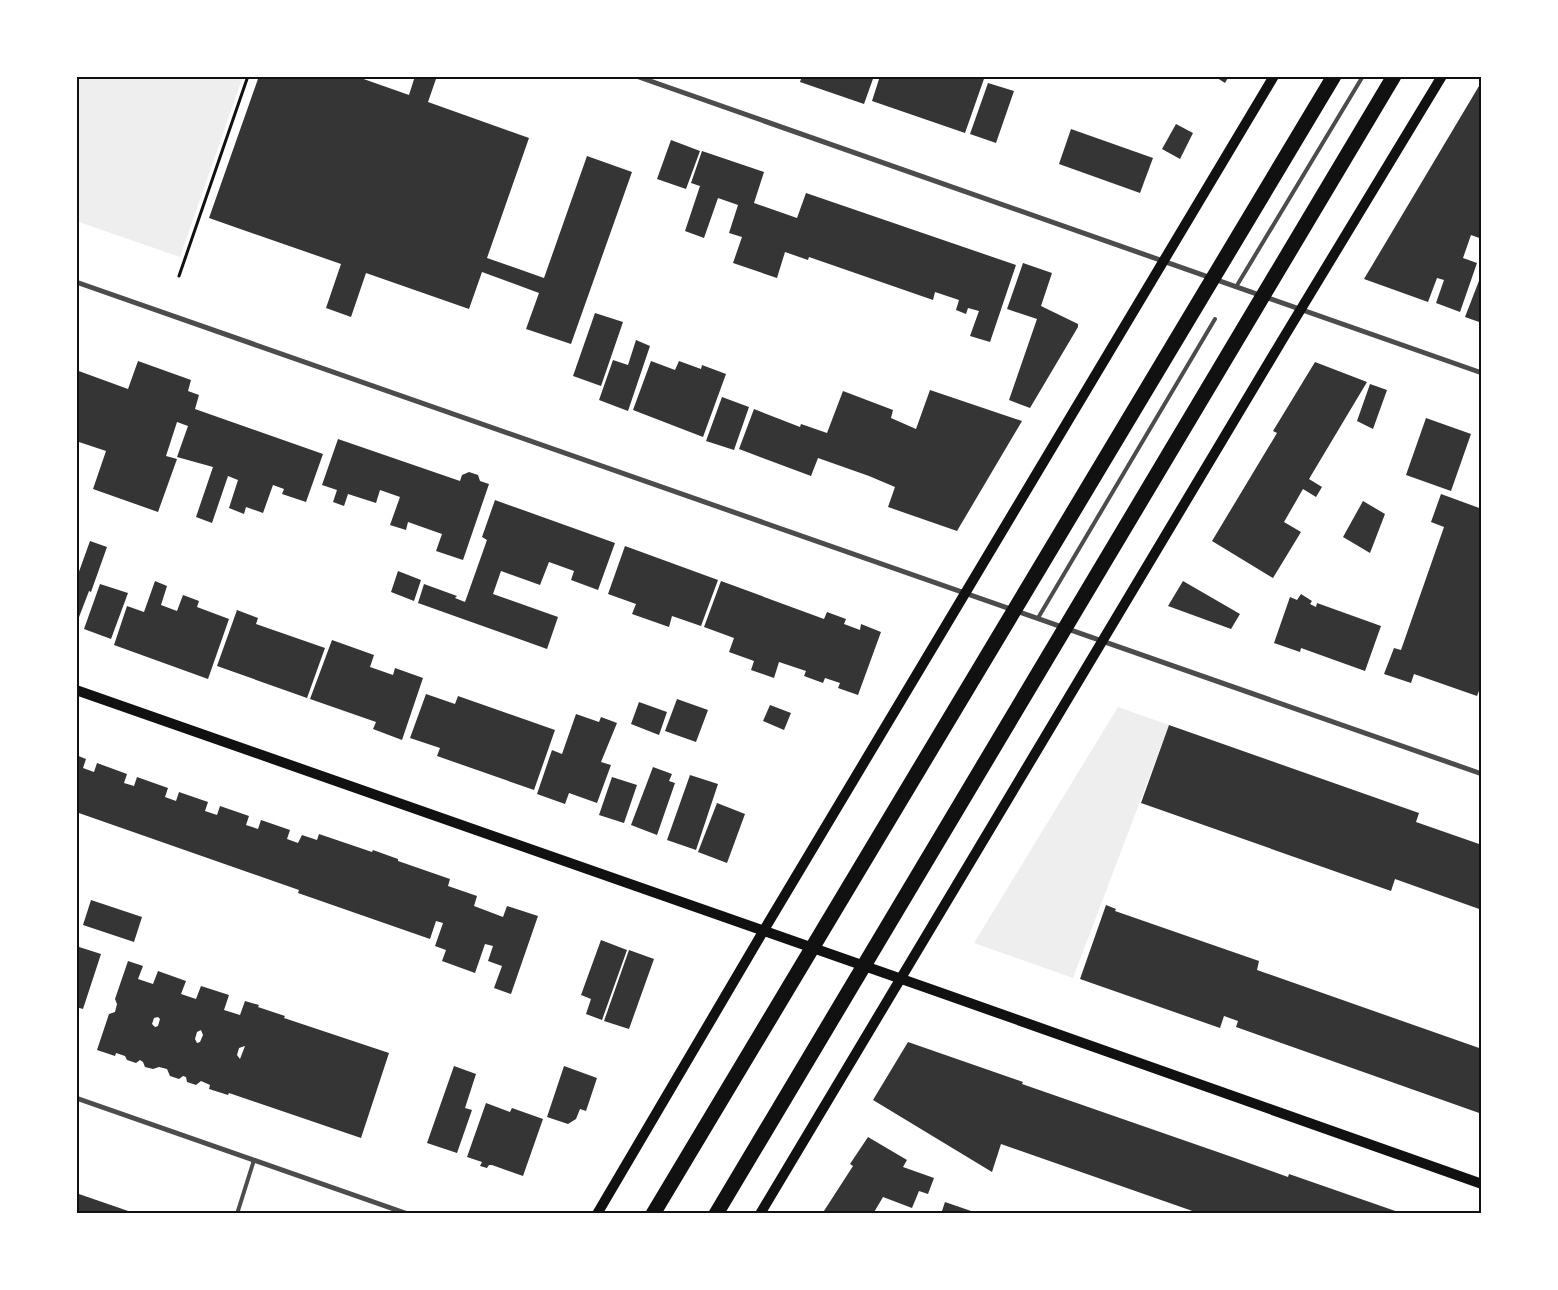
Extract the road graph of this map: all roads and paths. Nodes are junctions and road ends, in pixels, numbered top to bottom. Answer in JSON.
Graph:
{"nodes":[{"id":1,"x":248,"y":76,"type":"edge"},
{"id":2,"x":636,"y":76,"type":"edge"},
{"id":3,"x":1274,"y":76,"type":"edge"},
{"id":4,"x":1334,"y":76,"type":"edge"},
{"id":5,"x":1363,"y":76,"type":"edge"},
{"id":6,"x":1394,"y":76,"type":"edge"},
{"id":7,"x":1442,"y":76,"type":"edge"},
{"id":8,"x":1163,"y":262,"type":"junction"},
{"id":9,"x":179,"y":276,"type":"dead end"},
{"id":10,"x":76,"y":282,"type":"edge"},
{"id":11,"x":1236,"y":287,"type":"junction"},
{"id":12,"x":1301,"y":309,"type":"junction"},
{"id":13,"x":1215,"y":319,"type":"dead end"},
{"id":14,"x":1482,"y":373,"type":"edge"},
{"id":15,"x":965,"y":592,"type":"junction"},
{"id":16,"x":1038,"y":618,"type":"junction"},
{"id":17,"x":1102,"y":640,"type":"junction"},
{"id":18,"x":76,"y":690,"type":"edge"},
{"id":19,"x":1482,"y":774,"type":"edge"},
{"id":20,"x":764,"y":930,"type":"junction"},
{"id":21,"x":900,"y":979,"type":"junction"},
{"id":22,"x":76,"y":1098,"type":"edge"},
{"id":23,"x":254,"y":1160,"type":"junction"},
{"id":24,"x":1482,"y":1184,"type":"edge"},
{"id":25,"x":237,"y":1214,"type":"edge"},
{"id":26,"x":408,"y":1214,"type":"edge"},
{"id":27,"x":597,"y":1214,"type":"edge"},
{"id":28,"x":653,"y":1214,"type":"edge"},
{"id":29,"x":716,"y":1214,"type":"edge"},
{"id":30,"x":760,"y":1214,"type":"edge"}],
"edges":[{"from":1,"to":9,"type":"path"},
{"from":2,"to":8,"type":"street"},
{"from":3,"to":8,"type":"main road"},
{"from":4,"to":28,"type":"highway"},
{"from":5,"to":11,"type":"lane"},
{"from":6,"to":29,"type":"highway"},
{"from":7,"to":12,"type":"main road"},
{"from":8,"to":11,"type":"street"},
{"from":8,"to":15,"type":"main road"},
{"from":10,"to":15,"type":"street"},
{"from":11,"to":12,"type":"street"},
{"from":12,"to":14,"type":"street"},
{"from":12,"to":17,"type":"main road"},
{"from":13,"to":16,"type":"lane"},
{"from":15,"to":16,"type":"street"},
{"from":15,"to":20,"type":"main road"},
{"from":16,"to":17,"type":"street"},
{"from":17,"to":19,"type":"street"},
{"from":17,"to":21,"type":"main road"},
{"from":18,"to":20,"type":"main road"},
{"from":20,"to":21,"type":"main road"},
{"from":20,"to":27,"type":"main road"},
{"from":21,"to":24,"type":"main road"},
{"from":21,"to":30,"type":"main road"},
{"from":22,"to":23,"type":"street"},
{"from":23,"to":25,"type":"lane"},
{"from":23,"to":26,"type":"street"}]}
